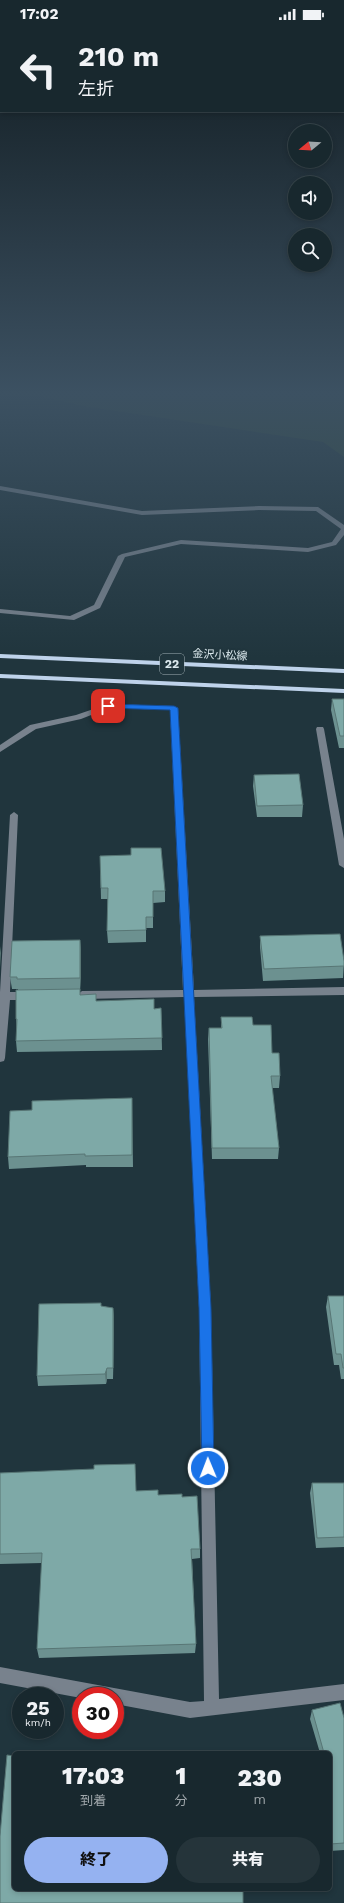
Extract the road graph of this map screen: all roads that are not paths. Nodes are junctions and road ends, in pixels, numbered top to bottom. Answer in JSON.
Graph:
{"nodes":[{"id":1,"x":0,"y":488,"type":"edge"},
{"id":2,"x":344,"y":529,"type":"edge"},
{"id":3,"x":0,"y":611,"type":"edge"},
{"id":4,"x":0,"y":656,"type":"edge"},
{"id":5,"x":344,"y":672,"type":"edge"},
{"id":6,"x":0,"y":676,"type":"edge"},
{"id":7,"x":344,"y":691,"type":"edge"},
{"id":8,"x":320,"y":729,"type":"dead end"},
{"id":9,"x":0,"y":749,"type":"edge"},
{"id":10,"x":14,"y":815,"type":"dead end"},
{"id":11,"x":344,"y":865,"type":"edge"},
{"id":12,"x":344,"y":991,"type":"edge"},
{"id":13,"x":189,"y":994,"type":"junction"},
{"id":14,"x":69,"y":995,"type":"edge"},
{"id":15,"x":3,"y":996,"type":"edge"},
{"id":16,"x":37,"y":996,"type":"edge"},
{"id":17,"x":0,"y":1058,"type":"edge"},
{"id":18,"x":0,"y":1675,"type":"edge"},
{"id":19,"x":72,"y":1688,"type":"edge"},
{"id":20,"x":344,"y":1692,"type":"edge"},
{"id":21,"x":124,"y":1698,"type":"edge"},
{"id":22,"x":212,"y":1707,"type":"junction"}],
"edges":[{"from":1,"to":2,"type":"street"},
{"from":2,"to":3,"type":"street"},
{"from":4,"to":5,"type":"main road","name":"金沢小松線","number":"22"},
{"from":6,"to":7,"type":"main road","number":"22"},
{"from":8,"to":11,"type":"street"},
{"from":9,"to":13,"type":"street"},
{"from":10,"to":15,"type":"street"},
{"from":12,"to":13,"type":"street"},
{"from":13,"to":14,"type":"street"},
{"from":13,"to":22,"type":"street"},
{"from":15,"to":16,"type":"street"},
{"from":15,"to":17,"type":"street"},
{"from":18,"to":19,"type":"street"},
{"from":20,"to":22,"type":"street"},
{"from":21,"to":22,"type":"street"}]}
